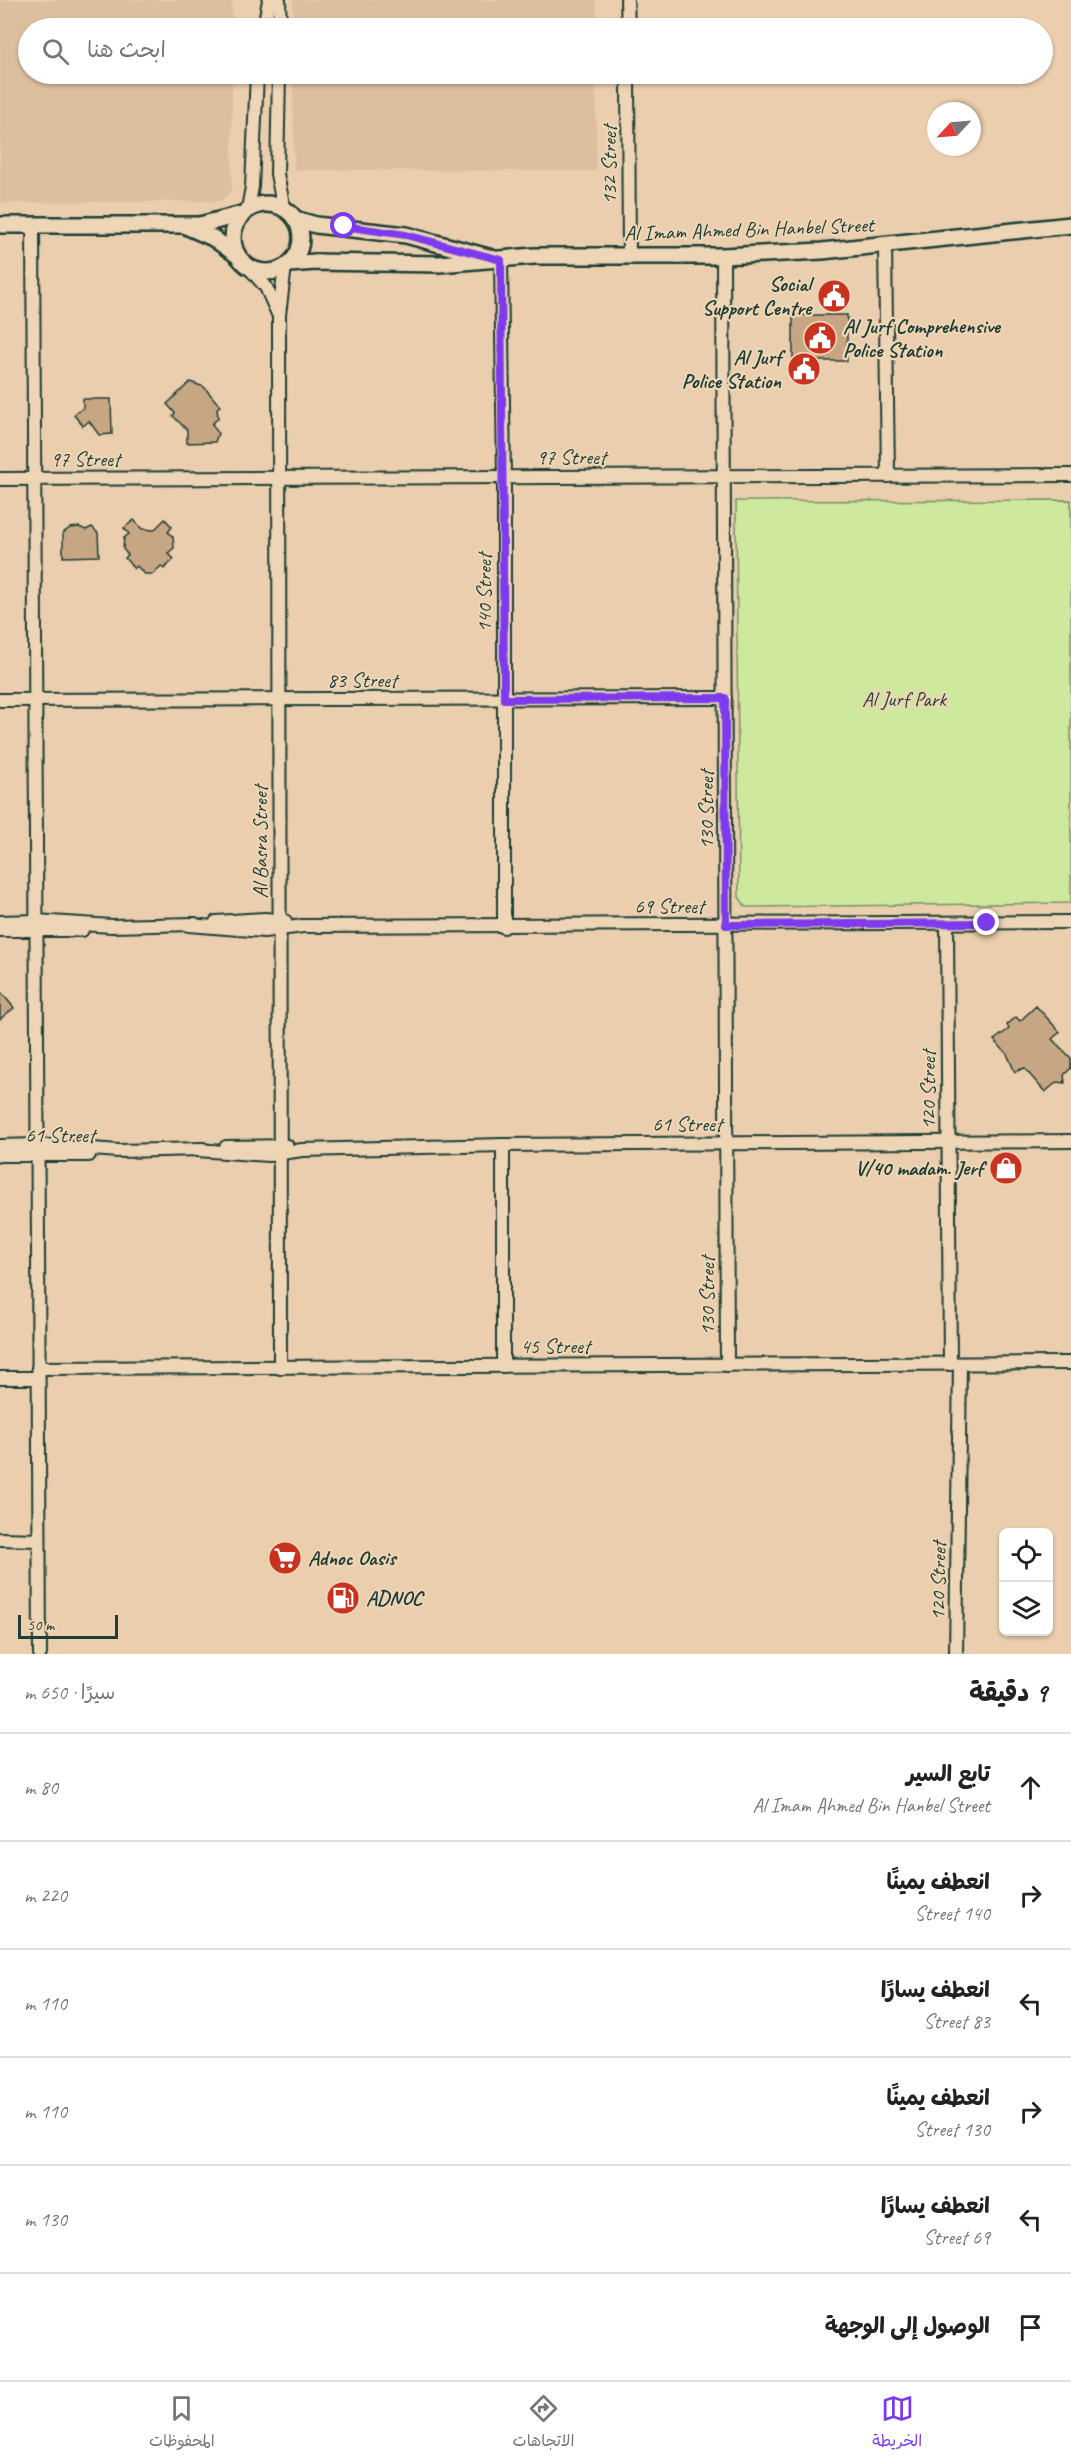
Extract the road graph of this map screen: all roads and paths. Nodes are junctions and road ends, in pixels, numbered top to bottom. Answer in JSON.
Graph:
{"nodes":[{"id":1,"x":269,"y":0,"type":"edge"},
{"id":2,"x":279,"y":0,"type":"edge"},
{"id":3,"x":627,"y":0,"type":"edge"},
{"id":4,"x":266,"y":18,"type":"edge"},
{"id":5,"x":279,"y":18,"type":"edge"},
{"id":6,"x":628,"y":18,"type":"edge"},
{"id":7,"x":257,"y":84,"type":"edge"},
{"id":8,"x":279,"y":84,"type":"edge"},
{"id":9,"x":628,"y":84,"type":"edge"},
{"id":10,"x":245,"y":212,"type":"junction"},
{"id":11,"x":289,"y":214,"type":"junction"},
{"id":12,"x":0,"y":225,"type":"edge"},
{"id":13,"x":33,"y":225,"type":"junction"},
{"id":14,"x":1071,"y":225,"type":"edge"},
{"id":15,"x":186,"y":226,"type":"junction"},
{"id":16,"x":885,"y":245,"type":"junction"},
{"id":17,"x":629,"y":256,"type":"junction"},
{"id":18,"x":723,"y":256,"type":"junction"},
{"id":19,"x":501,"y":260,"type":"junction"},
{"id":20,"x":242,"y":261,"type":"junction"},
{"id":21,"x":287,"y":265,"type":"junction"},
{"id":22,"x":279,"y":315,"type":"junction"},
{"id":23,"x":1071,"y":475,"type":"edge"},
{"id":24,"x":724,"y":476,"type":"junction"},
{"id":25,"x":888,"y":476,"type":"junction"},
{"id":26,"x":504,"y":477,"type":"junction"},
{"id":27,"x":279,"y":478,"type":"junction"},
{"id":28,"x":0,"y":479,"type":"edge"},
{"id":29,"x":34,"y":479,"type":"junction"},
{"id":30,"x":725,"y":698,"type":"junction"},
{"id":31,"x":504,"y":699,"type":"junction"},
{"id":32,"x":0,"y":700,"type":"edge"},
{"id":33,"x":35,"y":700,"type":"junction"},
{"id":34,"x":279,"y":700,"type":"junction"},
{"id":35,"x":0,"y":922,"type":"edge"},
{"id":36,"x":1071,"y":922,"type":"edge"},
{"id":37,"x":947,"y":923,"type":"junction"},
{"id":38,"x":280,"y":925,"type":"junction"},
{"id":39,"x":726,"y":925,"type":"junction"},
{"id":40,"x":36,"y":926,"type":"junction"},
{"id":41,"x":504,"y":927,"type":"junction"},
{"id":42,"x":0,"y":930,"type":"edge"},
{"id":43,"x":1071,"y":1141,"type":"edge"},
{"id":44,"x":948,"y":1142,"type":"junction"},
{"id":45,"x":726,"y":1143,"type":"junction"},
{"id":46,"x":503,"y":1145,"type":"junction"},
{"id":47,"x":0,"y":1146,"type":"edge"},
{"id":48,"x":280,"y":1150,"type":"junction"},
{"id":49,"x":37,"y":1151,"type":"junction"},
{"id":50,"x":0,"y":1155,"type":"edge"},
{"id":51,"x":1071,"y":1363,"type":"edge"},
{"id":52,"x":955,"y":1364,"type":"junction"},
{"id":53,"x":727,"y":1365,"type":"junction"},
{"id":54,"x":503,"y":1366,"type":"junction"},
{"id":55,"x":280,"y":1368,"type":"junction"},
{"id":56,"x":38,"y":1373,"type":"junction"},
{"id":57,"x":0,"y":1378,"type":"edge"},
{"id":58,"x":0,"y":1539,"type":"edge"},
{"id":59,"x":39,"y":1540,"type":"junction"},
{"id":60,"x":40,"y":1654,"type":"edge"},
{"id":61,"x":956,"y":1654,"type":"edge"}],
"edges":[{"from":1,"to":4,"type":"street"},
{"from":2,"to":5,"type":"street"},
{"from":3,"to":6,"type":"street"},
{"from":7,"to":10,"type":"street"},
{"from":8,"to":11,"type":"street"},
{"from":9,"to":17,"type":"street","name":"132 Street"},
{"from":10,"to":11,"type":"street"},
{"from":10,"to":15,"type":"street"},
{"from":10,"to":20,"type":"street"},
{"from":11,"to":19,"type":"street","name":"Al Imam Ahmed Bin Hanbel Street"},
{"from":11,"to":21,"type":"street"},
{"from":12,"to":13,"type":"street"},
{"from":13,"to":15,"type":"street"},
{"from":13,"to":29,"type":"street"},
{"from":14,"to":16,"type":"street","name":"Al Imam Ahmed Bin Hanbel Street"},
{"from":15,"to":20,"type":"street"},
{"from":16,"to":18,"type":"street","name":"Al Imam Ahmed Bin Hanbel Street"},
{"from":16,"to":25,"type":"street"},
{"from":17,"to":18,"type":"street","name":"Al Imam Ahmed Bin Hanbel Street"},
{"from":17,"to":19,"type":"street","name":"Al Imam Ahmed Bin Hanbel Street"},
{"from":18,"to":24,"type":"street","name":"130 Street"},
{"from":19,"to":21,"type":"street","name":"Al Imam Ahmed Bin Hanbel Street"},
{"from":19,"to":26,"type":"street","name":"140 Street"},
{"from":20,"to":21,"type":"street"},
{"from":20,"to":22,"type":"street","name":"Al Basra Street"},
{"from":21,"to":22,"type":"street","name":"Al Basra Street"},
{"from":22,"to":27,"type":"street","name":"Al Basra Street"},
{"from":23,"to":25,"type":"street","name":"97 Street"},
{"from":24,"to":25,"type":"street","name":"97 Street"},
{"from":24,"to":26,"type":"street","name":"97 Street"},
{"from":24,"to":30,"type":"street","name":"130 Street"},
{"from":26,"to":27,"type":"street","name":"97 Street"},
{"from":26,"to":31,"type":"street","name":"140 Street"},
{"from":27,"to":29,"type":"street","name":"97 Street"},
{"from":27,"to":34,"type":"street","name":"Al Basra Street"},
{"from":28,"to":29,"type":"street","name":"97 Street"},
{"from":29,"to":33,"type":"street"},
{"from":30,"to":31,"type":"street","name":"83 Street"},
{"from":30,"to":39,"type":"street","name":"130 Street"},
{"from":31,"to":34,"type":"street","name":"83 Street"},
{"from":31,"to":41,"type":"street","name":"140 Street"},
{"from":32,"to":33,"type":"street","name":"83 Street"},
{"from":33,"to":34,"type":"street","name":"83 Street"},
{"from":33,"to":40,"type":"street"},
{"from":34,"to":38,"type":"street","name":"Al Basra Street"},
{"from":35,"to":40,"type":"street","name":"69 Street"},
{"from":36,"to":37,"type":"street","name":"69 Street"},
{"from":37,"to":39,"type":"street","name":"69 Street"},
{"from":37,"to":44,"type":"street","name":"120 Street"},
{"from":38,"to":40,"type":"street","name":"69 Street"},
{"from":38,"to":41,"type":"street","name":"69 Street"},
{"from":38,"to":48,"type":"street","name":"Al Basra Street"},
{"from":39,"to":41,"type":"street","name":"69 Street"},
{"from":39,"to":45,"type":"street","name":"130 Street"},
{"from":40,"to":42,"type":"street","name":"69 Street"},
{"from":40,"to":49,"type":"street"},
{"from":43,"to":44,"type":"street","name":"61 Street"},
{"from":44,"to":45,"type":"street","name":"61 Street"},
{"from":44,"to":52,"type":"street","name":"120 Street"},
{"from":45,"to":46,"type":"street","name":"61 Street"},
{"from":45,"to":53,"type":"street","name":"130 Street"},
{"from":46,"to":48,"type":"street","name":"61 Street"},
{"from":46,"to":54,"type":"street"},
{"from":47,"to":49,"type":"street","name":"61 Street"},
{"from":48,"to":49,"type":"street","name":"61 Street"},
{"from":48,"to":55,"type":"street","name":"Al Basra Street"},
{"from":49,"to":50,"type":"street","name":"61 Street"},
{"from":49,"to":56,"type":"street"},
{"from":51,"to":52,"type":"street","name":"45 Street"},
{"from":52,"to":53,"type":"street","name":"45 Street"},
{"from":52,"to":61,"type":"street","name":"120 Street"},
{"from":53,"to":54,"type":"street","name":"45 Street"},
{"from":54,"to":55,"type":"street","name":"45 Street"},
{"from":55,"to":56,"type":"street","name":"45 Street"},
{"from":56,"to":57,"type":"street","name":"45 Street"},
{"from":56,"to":59,"type":"street"},
{"from":58,"to":59,"type":"street"},
{"from":59,"to":60,"type":"street"}]}
